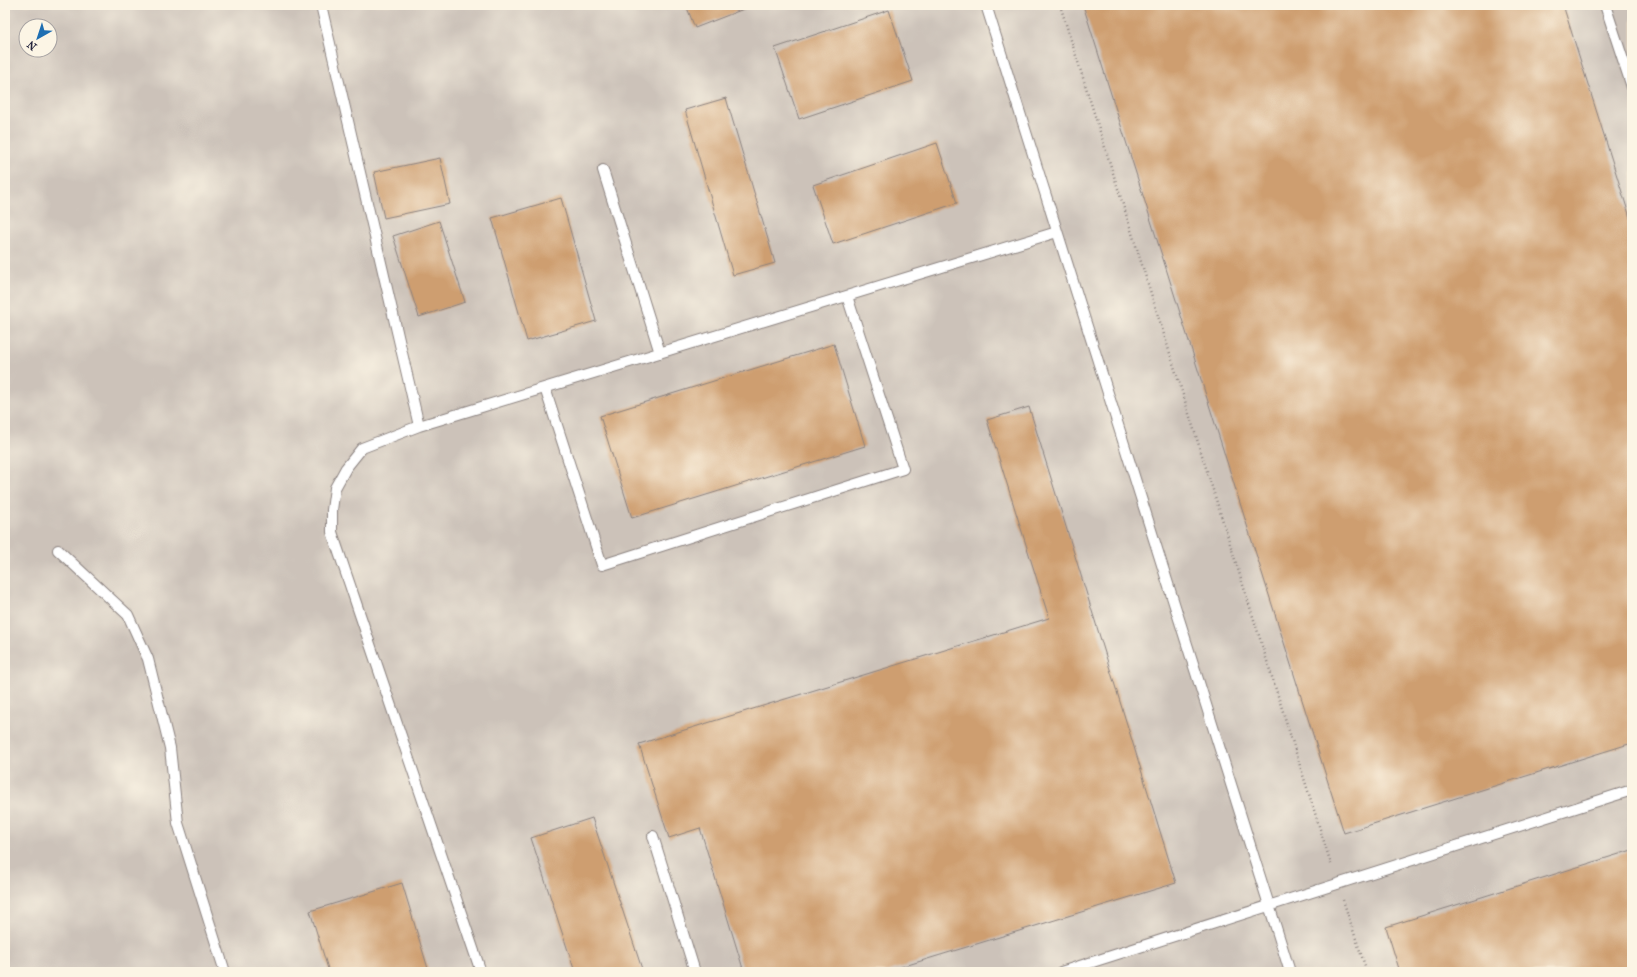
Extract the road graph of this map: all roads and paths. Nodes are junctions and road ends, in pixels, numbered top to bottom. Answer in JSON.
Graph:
{"nodes":[{"id":1,"x":321,"y":5,"type":"edge"},
{"id":2,"x":986,"y":5,"type":"edge"},
{"id":3,"x":1060,"y":5,"type":"edge"},
{"id":4,"x":1605,"y":5,"type":"edge"},
{"id":5,"x":1632,"y":87,"type":"edge"},
{"id":6,"x":603,"y":170,"type":"dead end"},
{"id":7,"x":1057,"y":232,"type":"junction"},
{"id":8,"x":847,"y":296,"type":"junction"},
{"id":9,"x":660,"y":353,"type":"junction"},
{"id":10,"x":545,"y":388,"type":"junction"},
{"id":11,"x":419,"y":426,"type":"junction"},
{"id":12,"x":58,"y":550,"type":"dead end"},
{"id":13,"x":1632,"y":790,"type":"edge"},
{"id":14,"x":652,"y":836,"type":"dead end"},
{"id":15,"x":1337,"y":884,"type":"junction"},
{"id":16,"x":1269,"y":906,"type":"junction"},
{"id":17,"x":225,"y":972,"type":"edge"},
{"id":18,"x":480,"y":972,"type":"edge"},
{"id":19,"x":695,"y":972,"type":"edge"},
{"id":20,"x":1061,"y":972,"type":"edge"},
{"id":21,"x":1290,"y":972,"type":"edge"},
{"id":22,"x":1367,"y":972,"type":"edge"}],
"edges":[{"from":1,"to":11,"type":"lane"},
{"from":2,"to":7,"type":"lane"},
{"from":3,"to":15,"type":"path"},
{"from":4,"to":5,"type":"lane"},
{"from":6,"to":9,"type":"lane"},
{"from":7,"to":8,"type":"lane"},
{"from":7,"to":16,"type":"lane"},
{"from":8,"to":9,"type":"lane"},
{"from":8,"to":10,"type":"lane"},
{"from":9,"to":10,"type":"lane"},
{"from":10,"to":11,"type":"lane"},
{"from":11,"to":18,"type":"lane"},
{"from":12,"to":17,"type":"lane"},
{"from":13,"to":15,"type":"lane"},
{"from":14,"to":19,"type":"lane"},
{"from":15,"to":16,"type":"lane"},
{"from":15,"to":22,"type":"path"},
{"from":16,"to":20,"type":"lane"},
{"from":16,"to":21,"type":"lane"}]}
